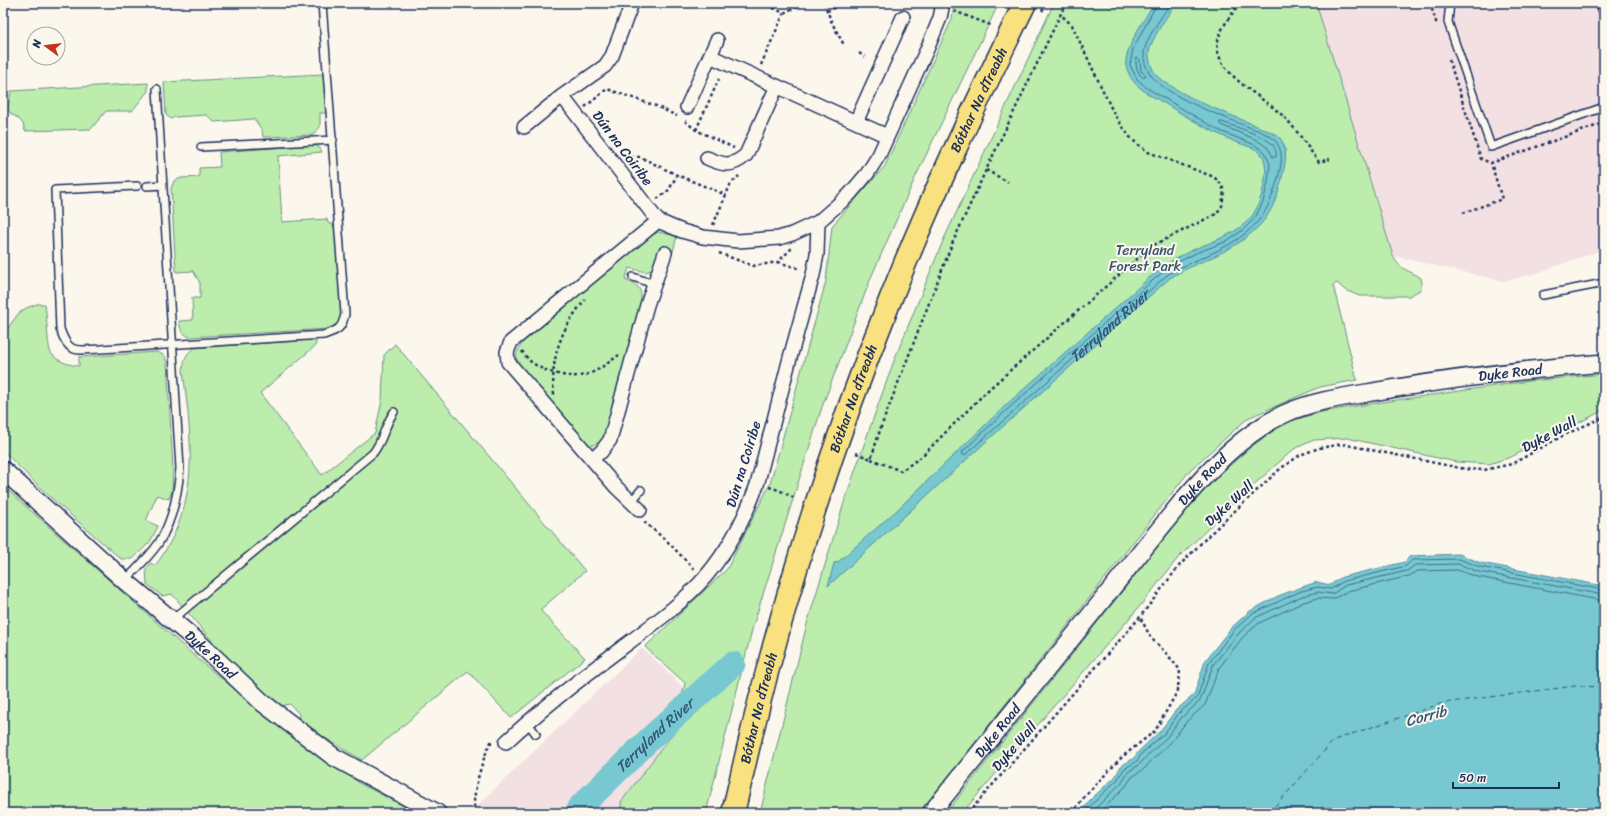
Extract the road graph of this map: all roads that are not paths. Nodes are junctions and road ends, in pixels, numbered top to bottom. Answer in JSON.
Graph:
{"nodes":[{"id":1,"x":322,"y":3,"type":"edge"},
{"id":2,"x":632,"y":3,"type":"edge"},
{"id":3,"x":1450,"y":3,"type":"edge"},
{"id":4,"x":1600,"y":3,"type":"edge"},
{"id":5,"x":942,"y":5,"type":"edge"},
{"id":6,"x":1032,"y":10,"type":"edge"},
{"id":7,"x":1604,"y":15,"type":"edge"},
{"id":8,"x":903,"y":17,"type":"dead end"},
{"id":9,"x":717,"y":40,"type":"dead end"},
{"id":10,"x":710,"y":56,"type":"junction"},
{"id":11,"x":776,"y":86,"type":"junction"},
{"id":12,"x":157,"y":89,"type":"dead end"},
{"id":13,"x":562,"y":96,"type":"junction"},
{"id":14,"x":687,"y":107,"type":"dead end"},
{"id":15,"x":1604,"y":107,"type":"edge"},
{"id":16,"x":856,"y":122,"type":"junction"},
{"id":17,"x":524,"y":126,"type":"dead end"},
{"id":18,"x":887,"y":136,"type":"junction"},
{"id":19,"x":333,"y":140,"type":"junction"},
{"id":20,"x":202,"y":147,"type":"dead end"},
{"id":21,"x":707,"y":158,"type":"dead end"},
{"id":22,"x":162,"y":185,"type":"junction"},
{"id":23,"x":137,"y":186,"type":"dead end"},
{"id":24,"x":147,"y":186,"type":"dead end"},
{"id":25,"x":658,"y":221,"type":"junction"},
{"id":26,"x":818,"y":222,"type":"junction"},
{"id":27,"x":665,"y":253,"type":"dead end"},
{"id":28,"x":633,"y":277,"type":"dead end"},
{"id":29,"x":1604,"y":283,"type":"edge"},
{"id":30,"x":654,"y":284,"type":"junction"},
{"id":31,"x":1543,"y":295,"type":"dead end"},
{"id":32,"x":173,"y":345,"type":"junction"},
{"id":33,"x":1604,"y":363,"type":"edge"},
{"id":34,"x":394,"y":412,"type":"dead end"},
{"id":35,"x":590,"y":458,"type":"junction"},
{"id":36,"x":3,"y":470,"type":"edge"},
{"id":37,"x":641,"y":490,"type":"dead end"},
{"id":38,"x":636,"y":506,"type":"joint"},
{"id":39,"x":125,"y":580,"type":"junction"},
{"id":40,"x":172,"y":620,"type":"junction"},
{"id":41,"x":527,"y":722,"type":"junction"},
{"id":42,"x":536,"y":734,"type":"dead end"},
{"id":43,"x":506,"y":742,"type":"road end"},
{"id":44,"x":437,"y":813,"type":"edge"},
{"id":45,"x":733,"y":813,"type":"edge"},
{"id":46,"x":931,"y":813,"type":"edge"}],
"edges":[{"from":1,"to":19,"type":"lane"},
{"from":2,"to":13,"type":"street"},
{"from":3,"to":15,"type":"lane"},
{"from":4,"to":7,"type":"lane"},
{"from":5,"to":18,"type":"street"},
{"from":6,"to":45,"type":"highway","name":"Bóthar Na dTreabh"},
{"from":8,"to":16,"type":"street"},
{"from":9,"to":10,"type":"street"},
{"from":10,"to":11,"type":"street"},
{"from":10,"to":14,"type":"street"},
{"from":11,"to":16,"type":"street"},
{"from":11,"to":21,"type":"street"},
{"from":12,"to":22,"type":"lane"},
{"from":13,"to":17,"type":"street"},
{"from":13,"to":25,"type":"street","name":"Dún na Coiribe"},
{"from":16,"to":18,"type":"street"},
{"from":18,"to":26,"type":"street"},
{"from":19,"to":20,"type":"lane"},
{"from":19,"to":32,"type":"lane"},
{"from":22,"to":24,"type":"lane"},
{"from":22,"to":32,"type":"lane"},
{"from":23,"to":32,"type":"lane"},
{"from":25,"to":26,"type":"street"},
{"from":25,"to":35,"type":"street"},
{"from":26,"to":41,"type":"street","name":"Dún na Coiribe"},
{"from":27,"to":30,"type":"street"},
{"from":28,"to":30,"type":"lane"},
{"from":29,"to":31,"type":"lane"},
{"from":30,"to":35,"type":"street"},
{"from":32,"to":39,"type":"lane"},
{"from":33,"to":46,"type":"street","name":"Dyke Road"},
{"from":34,"to":40,"type":"lane"},
{"from":35,"to":38,"type":"street"},
{"from":36,"to":39,"type":"street","name":"Dyke Road"},
{"from":37,"to":38,"type":"lane"},
{"from":39,"to":40,"type":"street","name":"Dyke Road"},
{"from":40,"to":44,"type":"street","name":"Dyke Road"},
{"from":41,"to":42,"type":"lane"},
{"from":41,"to":43,"type":"street","name":"Dún na Coiribe"}]}
